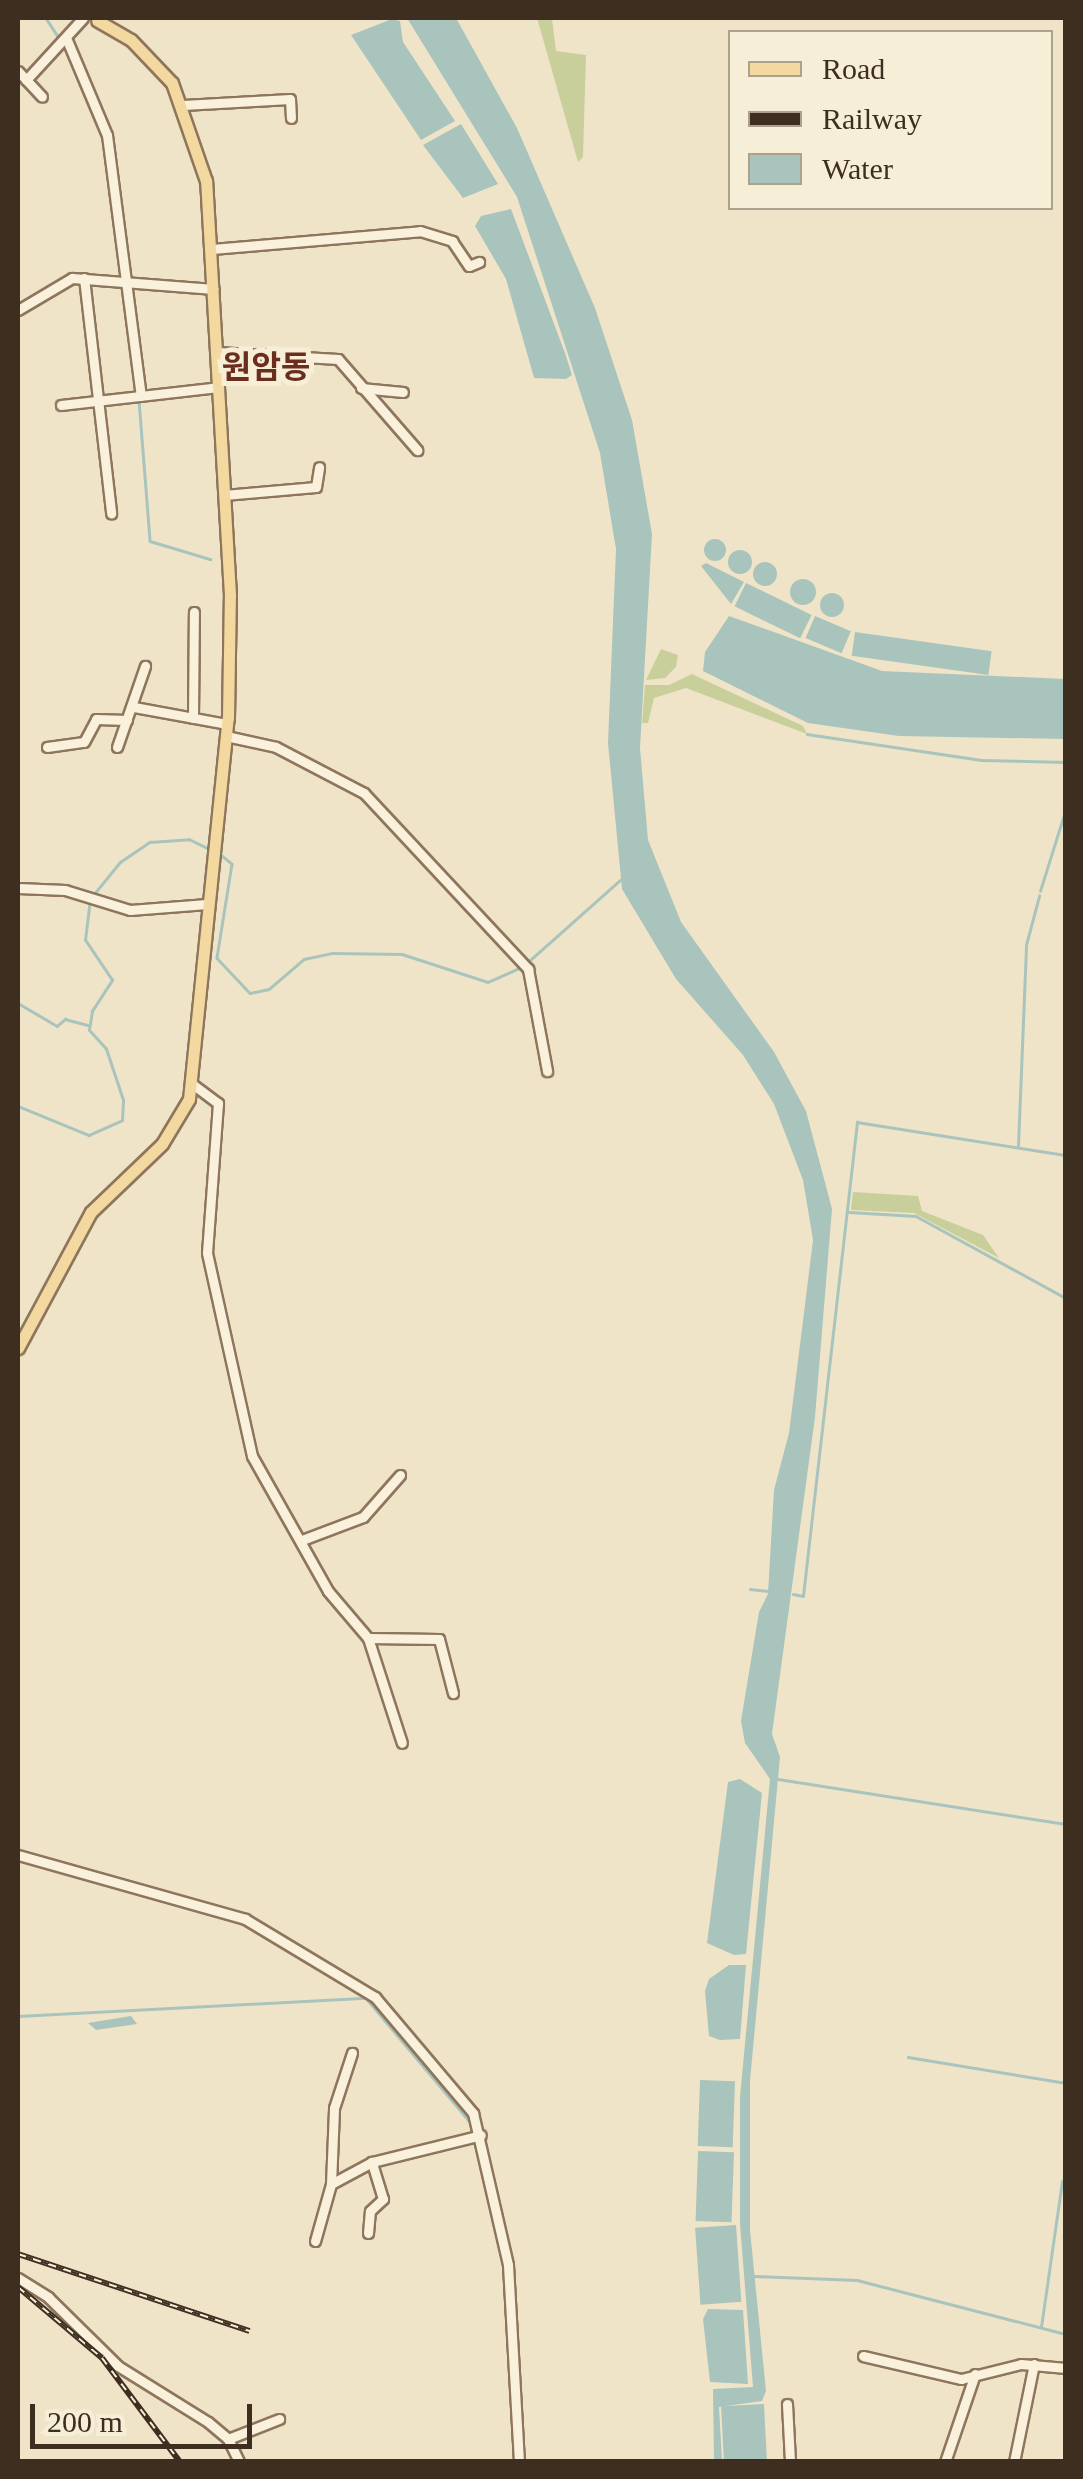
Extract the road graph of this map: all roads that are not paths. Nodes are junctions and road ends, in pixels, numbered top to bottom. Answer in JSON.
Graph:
{"nodes":[{"id":1,"x":91,"y":18,"type":"edge"},
{"id":2,"x":68,"y":40,"type":"junction"},
{"id":3,"x":18,"y":71,"type":"edge"},
{"id":4,"x":26,"y":80,"type":"junction"},
{"id":5,"x":42,"y":98,"type":"dead end"},
{"id":6,"x":182,"y":105,"type":"junction"},
{"id":7,"x":291,"y":118,"type":"dead end"},
{"id":8,"x":212,"y":249,"type":"junction"},
{"id":9,"x":480,"y":262,"type":"dead end"},
{"id":10,"x":84,"y":278,"type":"junction"},
{"id":11,"x":129,"y":282,"type":"junction"},
{"id":12,"x":214,"y":289,"type":"junction"},
{"id":13,"x":18,"y":310,"type":"edge"},
{"id":14,"x":217,"y":352,"type":"junction"},
{"id":15,"x":218,"y":386,"type":"junction"},
{"id":16,"x":361,"y":388,"type":"junction"},
{"id":17,"x":403,"y":392,"type":"dead end"},
{"id":18,"x":141,"y":396,"type":"junction"},
{"id":19,"x":98,"y":401,"type":"junction"},
{"id":20,"x":61,"y":405,"type":"dead end"},
{"id":21,"x":418,"y":450,"type":"dead end"},
{"id":22,"x":319,"y":467,"type":"dead end"},
{"id":23,"x":224,"y":496,"type":"junction"},
{"id":24,"x":111,"y":514,"type":"dead end"},
{"id":25,"x":194,"y":612,"type":"dead end"},
{"id":26,"x":145,"y":666,"type":"dead end"},
{"id":27,"x":134,"y":707,"type":"junction"},
{"id":28,"x":193,"y":718,"type":"junction"},
{"id":29,"x":127,"y":720,"type":"junction"},
{"id":30,"x":227,"y":730,"type":"junction"},
{"id":31,"x":48,"y":747,"type":"dead end"},
{"id":32,"x":117,"y":747,"type":"dead end"},
{"id":33,"x":18,"y":888,"type":"edge"},
{"id":34,"x":208,"y":904,"type":"junction"},
{"id":35,"x":547,"y":1072,"type":"dead end"},
{"id":36,"x":192,"y":1082,"type":"junction"},
{"id":37,"x":18,"y":1348,"type":"edge"},
{"id":38,"x":400,"y":1475,"type":"dead end"},
{"id":39,"x":302,"y":1540,"type":"junction"},
{"id":40,"x":368,"y":1638,"type":"junction"},
{"id":41,"x":453,"y":1692,"type":"dead end"},
{"id":42,"x":402,"y":1743,"type":"dead end"},
{"id":43,"x":18,"y":1854,"type":"edge"},
{"id":44,"x":352,"y":2053,"type":"dead end"},
{"id":45,"x":481,"y":2135,"type":"junction"},
{"id":46,"x":372,"y":2162,"type":"junction"},
{"id":47,"x":331,"y":2184,"type":"junction"},
{"id":48,"x":368,"y":2233,"type":"dead end"},
{"id":49,"x":315,"y":2241,"type":"dead end"},
{"id":50,"x":18,"y":2278,"type":"edge"},
{"id":51,"x":863,"y":2356,"type":"dead end"},
{"id":52,"x":1034,"y":2364,"type":"junction"},
{"id":53,"x":1066,"y":2368,"type":"edge"},
{"id":54,"x":975,"y":2374,"type":"junction"},
{"id":55,"x":787,"y":2404,"type":"dead end"},
{"id":56,"x":279,"y":2420,"type":"dead end"},
{"id":57,"x":228,"y":2440,"type":"junction"},
{"id":58,"x":240,"y":2462,"type":"edge"},
{"id":59,"x":519,"y":2462,"type":"edge"},
{"id":60,"x":790,"y":2462,"type":"edge"},
{"id":61,"x":945,"y":2462,"type":"edge"},
{"id":62,"x":1014,"y":2462,"type":"edge"}],
"edges":[{"from":1,"to":2,"type":"street"},
{"from":1,"to":6,"type":"main road"},
{"from":2,"to":4,"type":"street"},
{"from":2,"to":11,"type":"street"},
{"from":3,"to":4,"type":"street"},
{"from":4,"to":5,"type":"street"},
{"from":6,"to":7,"type":"street"},
{"from":6,"to":8,"type":"main road"},
{"from":8,"to":9,"type":"street"},
{"from":8,"to":12,"type":"main road"},
{"from":10,"to":11,"type":"street"},
{"from":10,"to":13,"type":"street"},
{"from":10,"to":19,"type":"street"},
{"from":11,"to":12,"type":"street"},
{"from":11,"to":18,"type":"street"},
{"from":12,"to":14,"type":"main road"},
{"from":14,"to":15,"type":"main road"},
{"from":14,"to":16,"type":"street"},
{"from":15,"to":18,"type":"street"},
{"from":15,"to":23,"type":"main road"},
{"from":16,"to":17,"type":"street"},
{"from":16,"to":21,"type":"street"},
{"from":18,"to":19,"type":"street"},
{"from":19,"to":20,"type":"street"},
{"from":19,"to":24,"type":"street"},
{"from":22,"to":23,"type":"street"},
{"from":23,"to":30,"type":"main road"},
{"from":25,"to":28,"type":"street"},
{"from":26,"to":27,"type":"street"},
{"from":27,"to":28,"type":"street"},
{"from":27,"to":29,"type":"street"},
{"from":28,"to":30,"type":"street"},
{"from":29,"to":31,"type":"street"},
{"from":29,"to":32,"type":"street"},
{"from":30,"to":34,"type":"main road"},
{"from":30,"to":35,"type":"street"},
{"from":33,"to":34,"type":"street"},
{"from":34,"to":36,"type":"main road"},
{"from":36,"to":37,"type":"main road"},
{"from":36,"to":39,"type":"street"},
{"from":38,"to":39,"type":"street"},
{"from":39,"to":40,"type":"street"},
{"from":40,"to":41,"type":"street"},
{"from":40,"to":42,"type":"street"},
{"from":43,"to":45,"type":"street"},
{"from":44,"to":47,"type":"street"},
{"from":45,"to":46,"type":"street"},
{"from":45,"to":59,"type":"street"},
{"from":46,"to":47,"type":"street"},
{"from":46,"to":48,"type":"street"},
{"from":47,"to":49,"type":"street"},
{"from":50,"to":57,"type":"street"},
{"from":51,"to":54,"type":"street"},
{"from":52,"to":53,"type":"street"},
{"from":52,"to":54,"type":"street"},
{"from":52,"to":62,"type":"street"},
{"from":54,"to":61,"type":"street"},
{"from":55,"to":60,"type":"street"},
{"from":56,"to":57,"type":"street"},
{"from":57,"to":58,"type":"street"}]}
